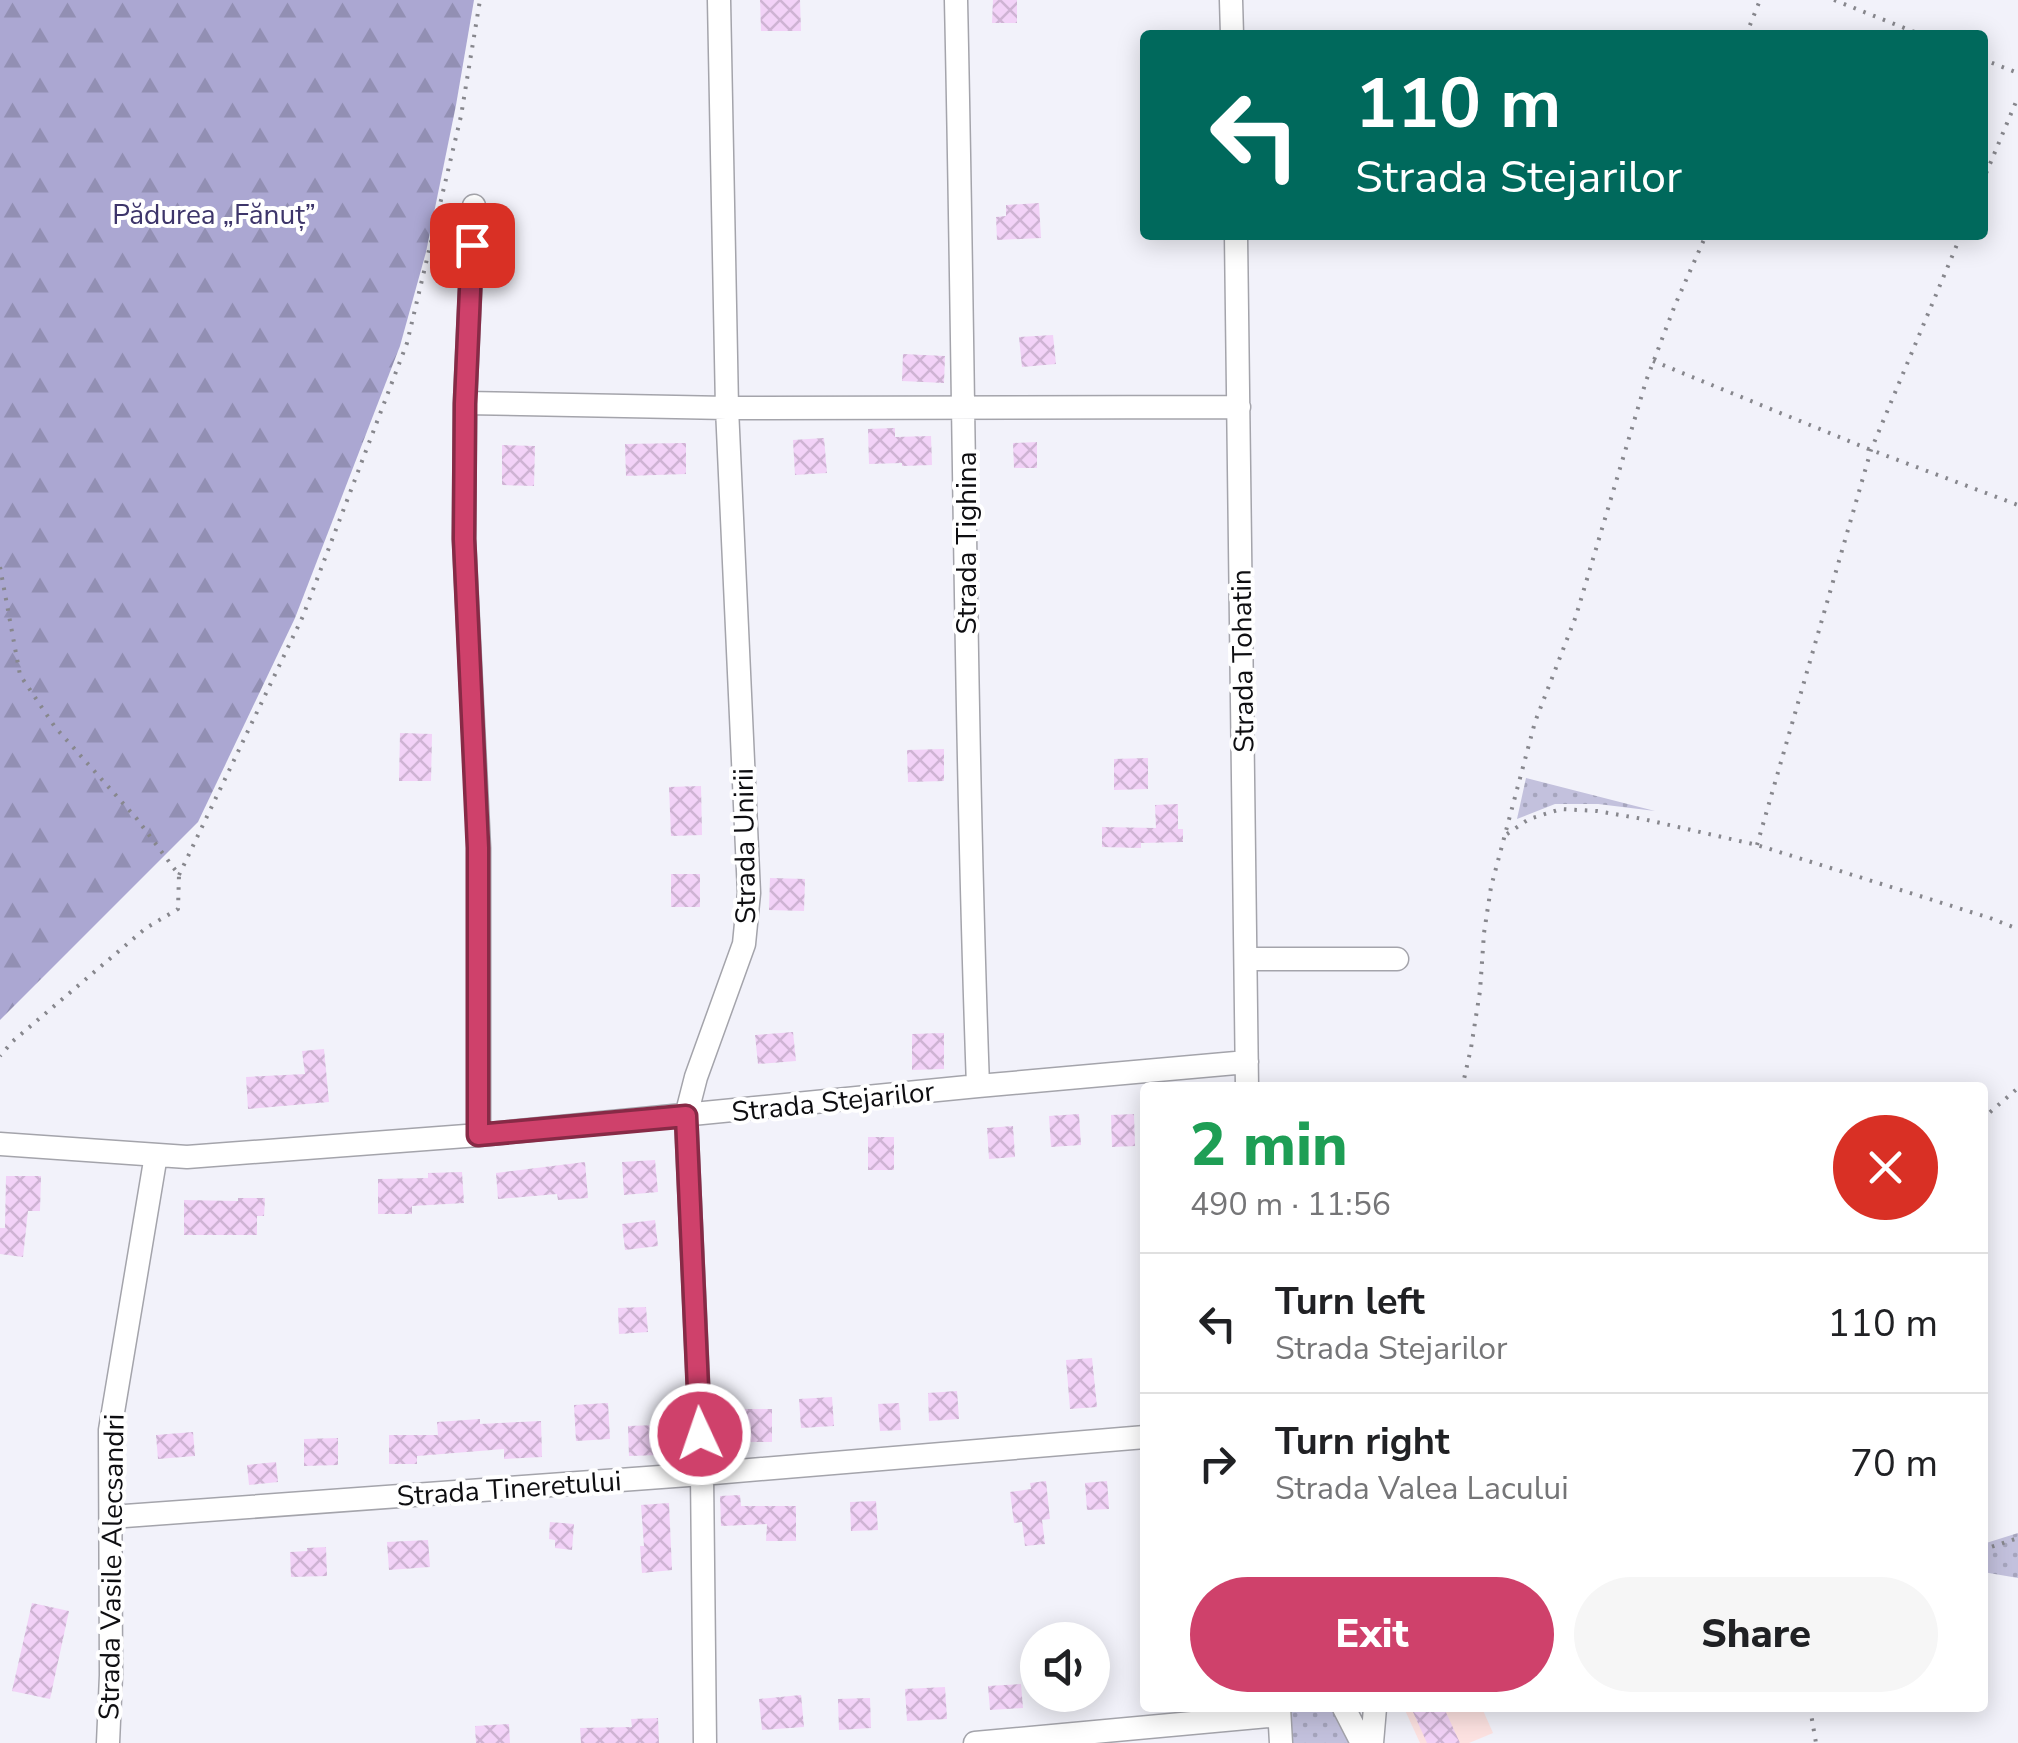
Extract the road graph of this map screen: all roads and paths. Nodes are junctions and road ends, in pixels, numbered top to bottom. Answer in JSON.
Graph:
{"nodes":[{"id":1,"x":480,"y":0,"type":"edge"},
{"id":2,"x":719,"y":0,"type":"edge"},
{"id":3,"x":956,"y":0,"type":"edge"},
{"id":4,"x":1231,"y":0,"type":"edge"},
{"id":5,"x":1760,"y":0,"type":"edge"},
{"id":6,"x":1834,"y":0,"type":"edge"},
{"id":7,"x":1232,"y":30,"type":"edge"},
{"id":8,"x":1748,"y":30,"type":"edge"},
{"id":9,"x":1909,"y":30,"type":"edge"},
{"id":10,"x":1988,"y":61,"type":"edge"},
{"id":11,"x":2018,"y":73,"type":"edge"},
{"id":12,"x":2018,"y":98,"type":"edge"},
{"id":13,"x":1988,"y":169,"type":"edge"},
{"id":14,"x":474,"y":206,"type":"dead end"},
{"id":15,"x":1236,"y":240,"type":"edge"},
{"id":16,"x":1704,"y":240,"type":"edge"},
{"id":17,"x":1959,"y":240,"type":"edge"},
{"id":18,"x":1653,"y":360,"type":"junction"},
{"id":19,"x":465,"y":404,"type":"junction"},
{"id":20,"x":964,"y":406,"type":"junction"},
{"id":21,"x":1239,"y":407,"type":"junction"},
{"id":22,"x":727,"y":408,"type":"junction"},
{"id":23,"x":1871,"y":450,"type":"junction"},
{"id":24,"x":2018,"y":505,"type":"edge"},
{"id":25,"x":0,"y":566,"type":"edge"},
{"id":26,"x":1506,"y":834,"type":"junction"},
{"id":27,"x":1757,"y":845,"type":"junction"},
{"id":28,"x":180,"y":876,"type":"junction"},
{"id":29,"x":2018,"y":929,"type":"edge"},
{"id":30,"x":1246,"y":959,"type":"junction"},
{"id":31,"x":1398,"y":959,"type":"dead end"},
{"id":32,"x":0,"y":1056,"type":"edge"},
{"id":33,"x":1247,"y":1062,"type":"junction"},
{"id":34,"x":1247,"y":1082,"type":"edge"},
{"id":35,"x":1464,"y":1082,"type":"edge"},
{"id":36,"x":978,"y":1086,"type":"junction"},
{"id":37,"x":2018,"y":1088,"type":"edge"},
{"id":38,"x":1988,"y":1114,"type":"edge"},
{"id":39,"x":686,"y":1116,"type":"junction"},
{"id":40,"x":478,"y":1135,"type":"junction"},
{"id":41,"x":0,"y":1144,"type":"edge"},
{"id":42,"x":156,"y":1155,"type":"junction"},
{"id":43,"x":1140,"y":1437,"type":"edge"},
{"id":44,"x":702,"y":1474,"type":"junction"},
{"id":45,"x":111,"y":1517,"type":"junction"},
{"id":46,"x":2018,"y":1538,"type":"edge"},
{"id":47,"x":1988,"y":1548,"type":"edge"},
{"id":48,"x":1270,"y":1712,"type":"edge"},
{"id":49,"x":1279,"y":1712,"type":"edge"},
{"id":50,"x":1346,"y":1712,"type":"edge"},
{"id":51,"x":1375,"y":1712,"type":"edge"},
{"id":52,"x":1811,"y":1712,"type":"edge"},
{"id":53,"x":108,"y":1743,"type":"edge"},
{"id":54,"x":705,"y":1743,"type":"edge"},
{"id":55,"x":976,"y":1743,"type":"edge"},
{"id":56,"x":1281,"y":1743,"type":"edge"},
{"id":57,"x":1362,"y":1743,"type":"edge"},
{"id":58,"x":1372,"y":1743,"type":"edge"},
{"id":59,"x":1816,"y":1743,"type":"edge"}],
"edges":[{"from":1,"to":28,"type":"path"},
{"from":2,"to":22,"type":"street","name":"Strada Unirii"},
{"from":3,"to":20,"type":"street","name":"Strada Tighina"},
{"from":4,"to":7,"type":"street"},
{"from":5,"to":8,"type":"path"},
{"from":6,"to":9,"type":"path"},
{"from":10,"to":11,"type":"path"},
{"from":12,"to":13,"type":"path"},
{"from":14,"to":19,"type":"street"},
{"from":15,"to":21,"type":"street","name":"Strada Tohatin"},
{"from":16,"to":18,"type":"path"},
{"from":17,"to":23,"type":"path"},
{"from":18,"to":23,"type":"path"},
{"from":18,"to":26,"type":"path"},
{"from":19,"to":22,"type":"street"},
{"from":19,"to":40,"type":"street"},
{"from":20,"to":21,"type":"street"},
{"from":20,"to":22,"type":"street"},
{"from":20,"to":36,"type":"street","name":"Strada Tighina"},
{"from":21,"to":30,"type":"street","name":"Strada Tohatin"},
{"from":22,"to":39,"type":"street","name":"Strada Unirii"},
{"from":23,"to":24,"type":"path"},
{"from":23,"to":27,"type":"path"},
{"from":25,"to":28,"type":"path"},
{"from":26,"to":27,"type":"path"},
{"from":26,"to":35,"type":"path"},
{"from":27,"to":29,"type":"path"},
{"from":28,"to":32,"type":"path"},
{"from":30,"to":31,"type":"street"},
{"from":30,"to":33,"type":"street","name":"Strada Tohatin"},
{"from":33,"to":34,"type":"street","name":"Strada Tohatin"},
{"from":33,"to":36,"type":"street","name":"Strada Stejarilor"},
{"from":36,"to":39,"type":"street","name":"Strada Stejarilor"},
{"from":37,"to":38,"type":"path"},
{"from":39,"to":40,"type":"street","name":"Strada Stejarilor"},
{"from":39,"to":44,"type":"street","name":"Strada Unirii"},
{"from":40,"to":42,"type":"street","name":"Strada Stejarilor"},
{"from":41,"to":42,"type":"street","name":"Strada Stejarilor"},
{"from":42,"to":45,"type":"street","name":"Strada Vasile Alecsandri"},
{"from":43,"to":44,"type":"street","name":"Strada Tineretului"},
{"from":44,"to":45,"type":"street","name":"Strada Tineretului"},
{"from":44,"to":54,"type":"street","name":"Strada Unirii"},
{"from":45,"to":53,"type":"street","name":"Strada Vasile Alecsandri"},
{"from":46,"to":47,"type":"path"},
{"from":48,"to":55,"type":"street"},
{"from":49,"to":56,"type":"street"},
{"from":50,"to":57,"type":"street"},
{"from":51,"to":58,"type":"street"},
{"from":52,"to":59,"type":"path"}]}
